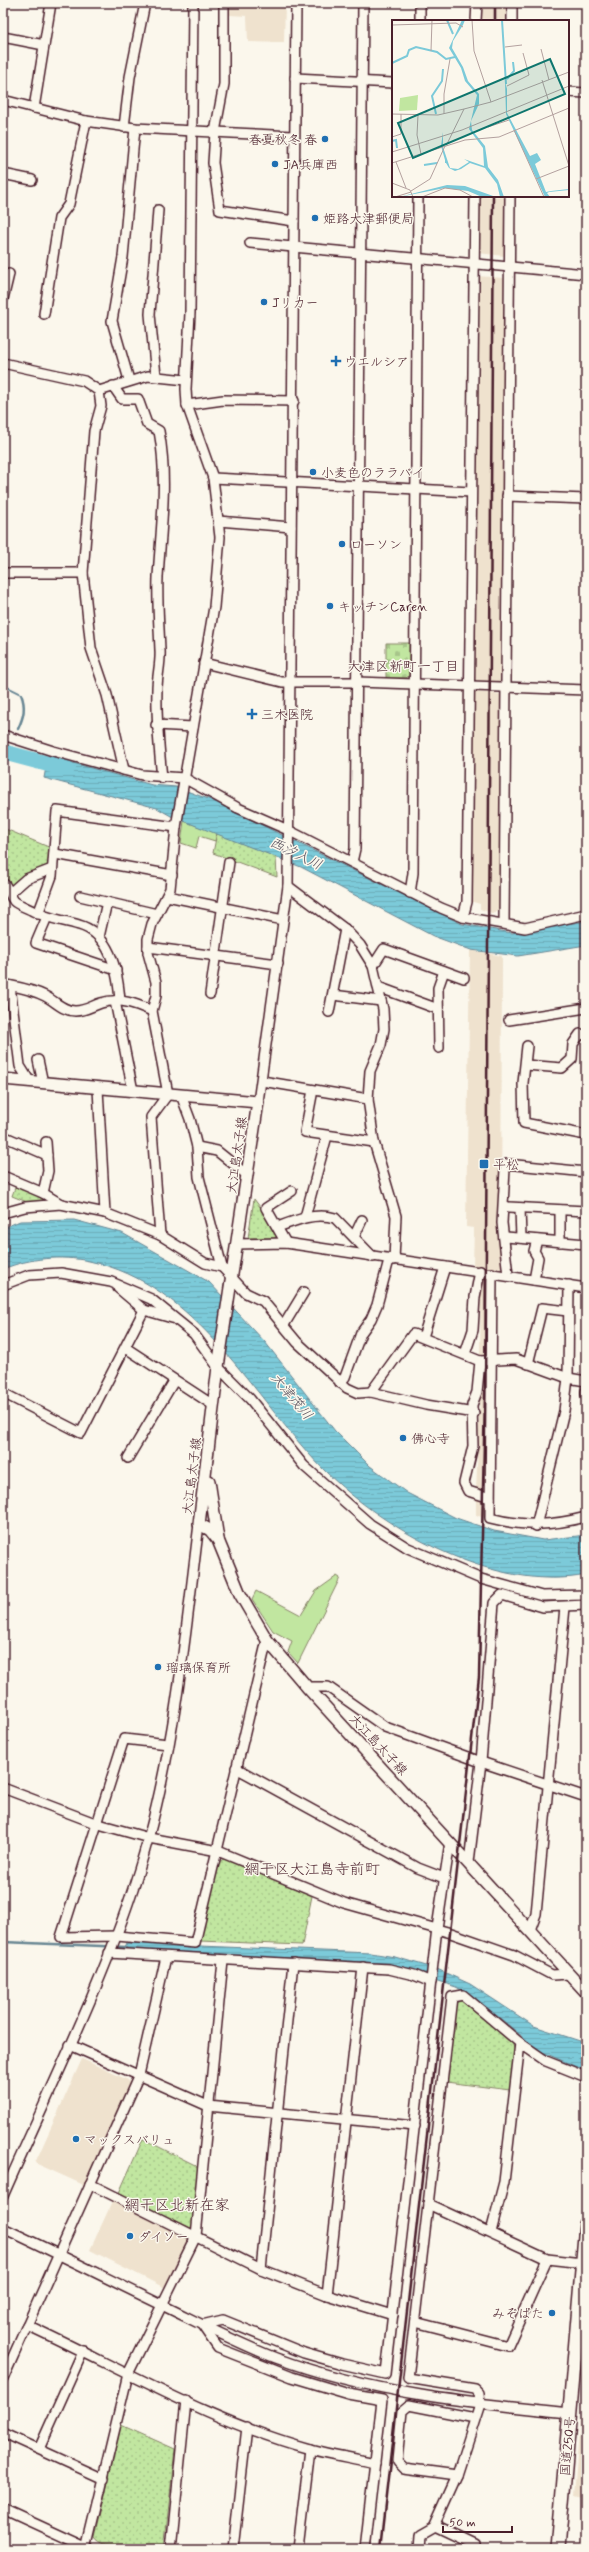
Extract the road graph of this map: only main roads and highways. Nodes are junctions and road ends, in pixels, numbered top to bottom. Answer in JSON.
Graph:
{"nodes":[{"id":1,"x":3,"y":1079,"type":"edge"},
{"id":2,"x":207,"y":1459,"type":"junction"},
{"id":3,"x":218,"y":1540,"type":"junction"},
{"id":4,"x":586,"y":1992,"type":"edge"},
{"id":5,"x":586,"y":2224,"type":"edge"},
{"id":6,"x":558,"y":2549,"type":"edge"}],
"edges":[{"from":1,"to":2,"type":"main road","name":"大江島太子線"},
{"from":2,"to":3,"type":"main road"},
{"from":2,"to":3,"type":"main road","name":"大江島太子線"},
{"from":3,"to":4,"type":"main road","name":"大江島太子線"},
{"from":5,"to":6,"type":"highway","name":"国道250号"}]}
